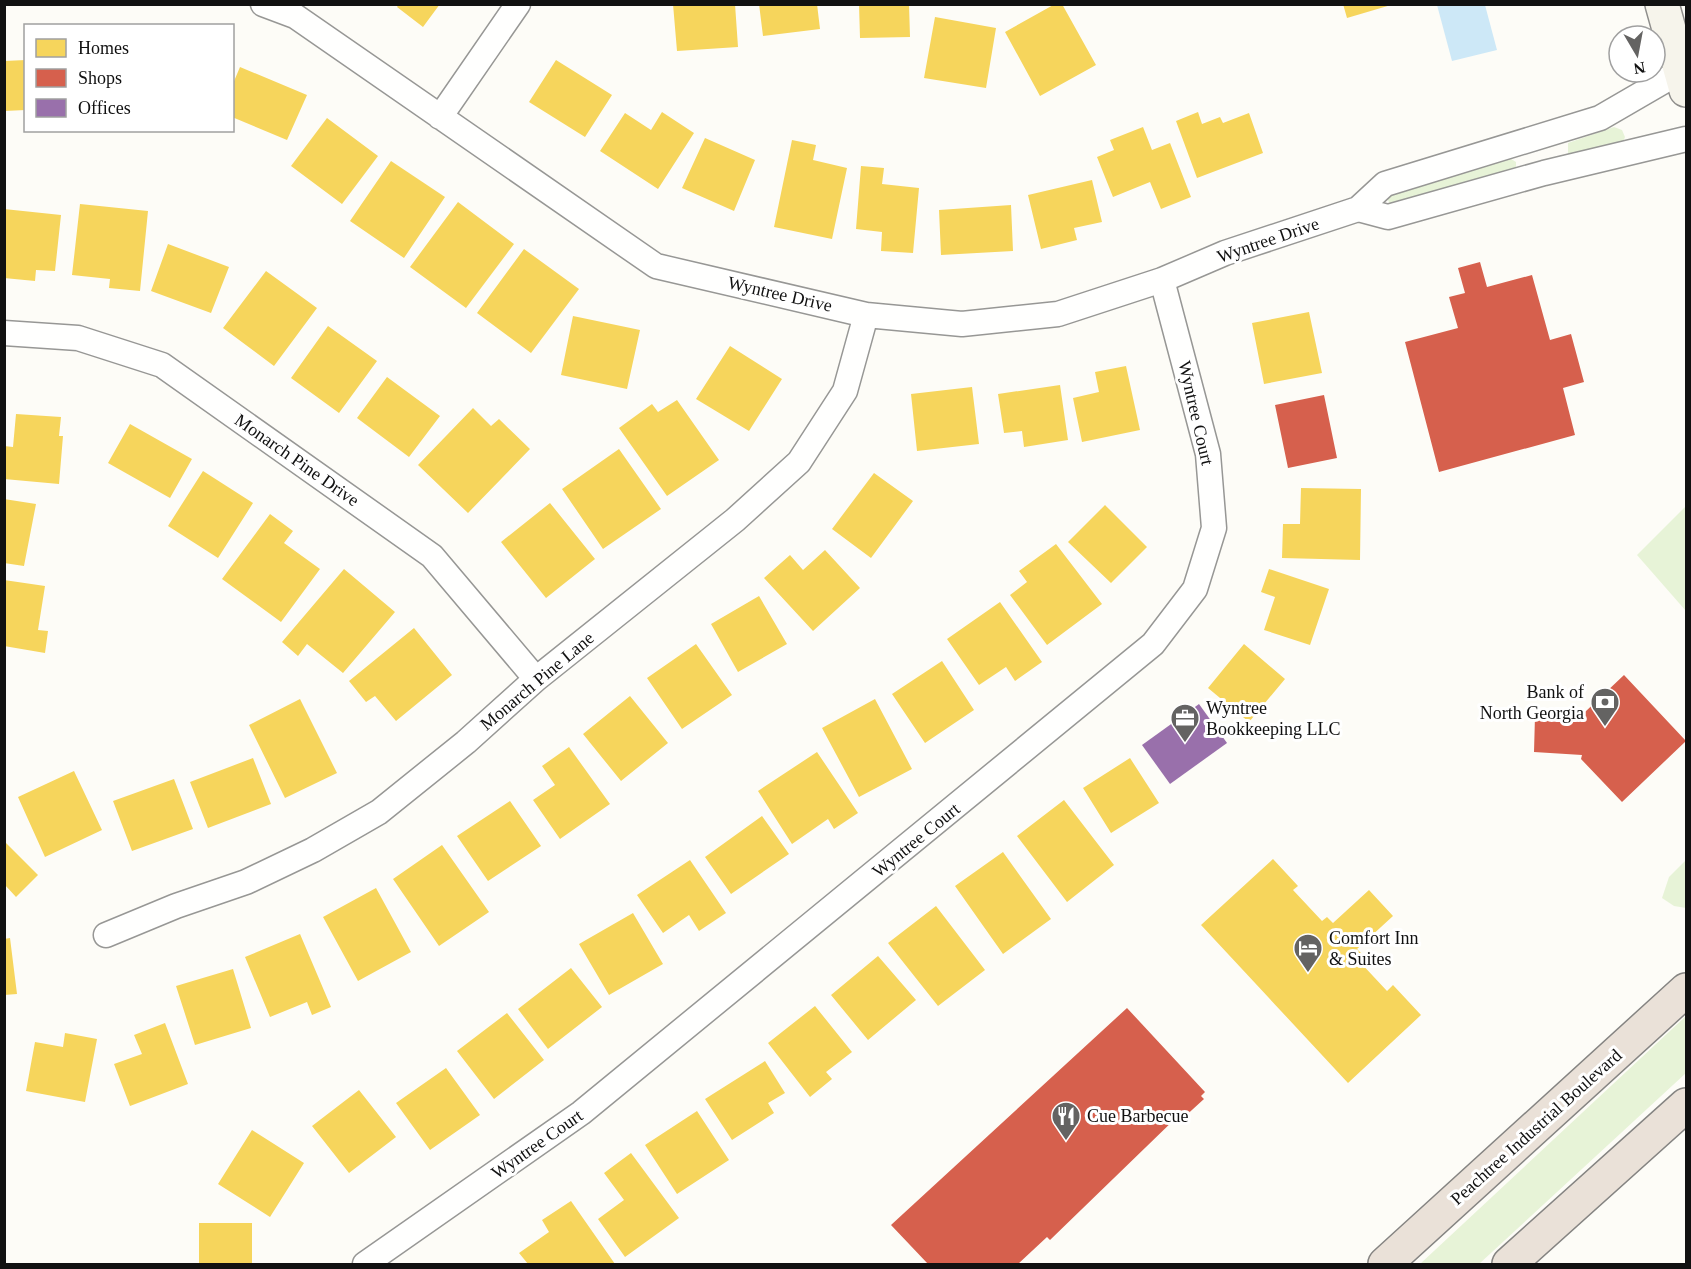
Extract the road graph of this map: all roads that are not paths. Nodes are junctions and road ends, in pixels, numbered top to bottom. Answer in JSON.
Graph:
{"nodes":[{"id":1,"x":263,"y":4,"type":"edge"},
{"id":2,"x":518,"y":4,"type":"edge"},
{"id":3,"x":1662,"y":4,"type":"edge"},
{"id":4,"x":1684,"y":81,"type":"edge"},
{"id":5,"x":440,"y":117,"type":"junction"},
{"id":6,"x":1686,"y":140,"type":"edge"},
{"id":7,"x":1358,"y":209,"type":"junction"},
{"id":8,"x":1162,"y":280,"type":"junction"},
{"id":9,"x":866,"y":315,"type":"junction"},
{"id":10,"x":4,"y":333,"type":"edge"},
{"id":11,"x":536,"y":679,"type":"junction"},
{"id":12,"x":106,"y":935,"type":"dead end"},
{"id":13,"x":1686,"y":990,"type":"edge"},
{"id":14,"x":1686,"y":1105,"type":"edge"},
{"id":15,"x":365,"y":1264,"type":"edge"},
{"id":16,"x":1385,"y":1264,"type":"edge"},
{"id":17,"x":1509,"y":1264,"type":"edge"}],
"edges":[{"from":1,"to":5,"type":"street","name":"Wyntree Drive"},
{"from":2,"to":5,"type":"street"},
{"from":3,"to":4,"type":"street"},
{"from":4,"to":7,"type":"street","name":"Wyntree Drive"},
{"from":5,"to":9,"type":"street","name":"Wyntree Drive"},
{"from":6,"to":7,"type":"street"},
{"from":7,"to":8,"type":"street","name":"Wyntree Drive"},
{"from":8,"to":9,"type":"street","name":"Wyntree Drive"},
{"from":8,"to":15,"type":"street","name":"Wyntree Court"},
{"from":9,"to":11,"type":"street","name":"Monarch Pine Lane"},
{"from":10,"to":11,"type":"street","name":"Monarch Pine Drive"},
{"from":11,"to":12,"type":"street","name":"Monarch Pine Lane"},
{"from":13,"to":16,"type":"highway","name":"Peachtree Industrial Boulevard"},
{"from":14,"to":17,"type":"highway"}]}
